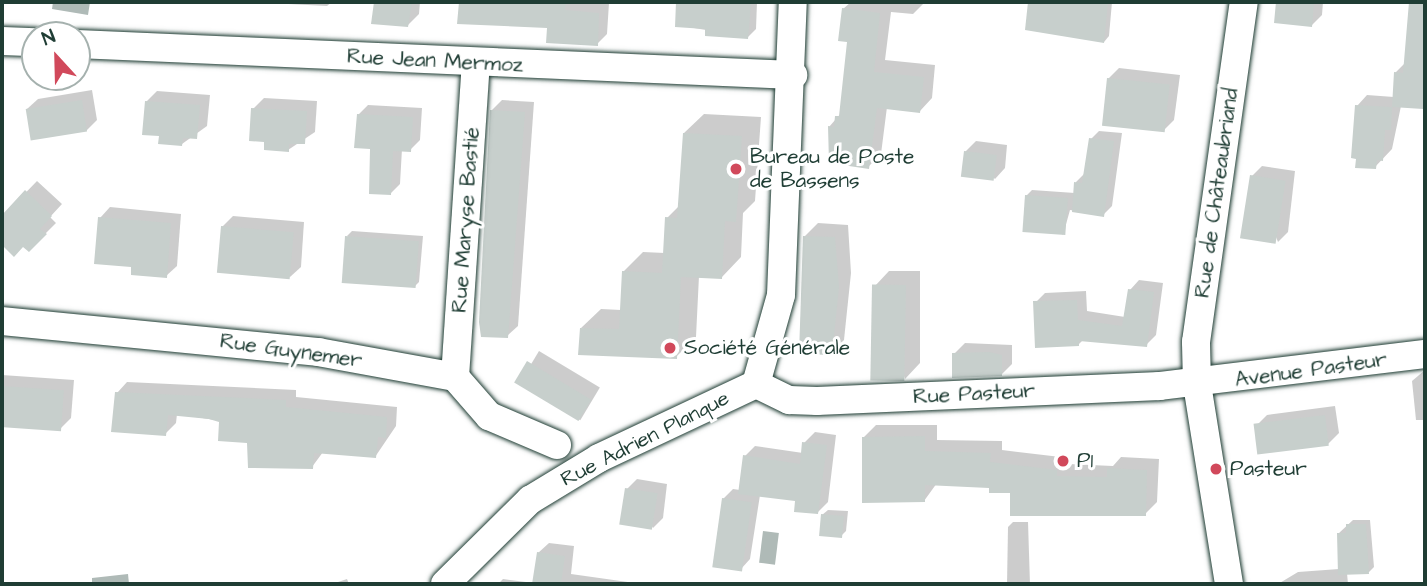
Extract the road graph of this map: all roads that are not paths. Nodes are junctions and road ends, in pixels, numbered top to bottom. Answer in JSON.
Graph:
{"nodes":[{"id":1,"x":1244,"y":2,"type":"edge"},
{"id":2,"x":796,"y":8,"type":"edge"},
{"id":3,"x":2,"y":41,"type":"edge"},
{"id":4,"x":21,"y":42,"type":"edge"},
{"id":5,"x":91,"y":45,"type":"edge"},
{"id":6,"x":476,"y":63,"type":"junction"},
{"id":7,"x":793,"y":75,"type":"junction"},
{"id":8,"x":2,"y":321,"type":"edge"},
{"id":9,"x":1425,"y":354,"type":"edge"},
{"id":10,"x":456,"y":377,"type":"junction"},
{"id":11,"x":756,"y":384,"type":"junction"},
{"id":12,"x":1197,"y":384,"type":"junction"},
{"id":13,"x":557,"y":445,"type":"dead end"},
{"id":14,"x":445,"y":584,"type":"edge"},
{"id":15,"x":1229,"y":584,"type":"edge"}],
"edges":[{"from":1,"to":12,"type":"street","name":"Rue de Châteaubriand"},
{"from":2,"to":7,"type":"street"},
{"from":3,"to":4,"type":"street"},
{"from":5,"to":6,"type":"street","name":"Rue Jean Mermoz"},
{"from":6,"to":7,"type":"street","name":"Rue Jean Mermoz"},
{"from":6,"to":10,"type":"street","name":"Rue Maryse Bastié"},
{"from":7,"to":11,"type":"street"},
{"from":8,"to":10,"type":"street","name":"Rue Guynemer"},
{"from":9,"to":12,"type":"street","name":"Avenue Pasteur"},
{"from":10,"to":13,"type":"street"},
{"from":11,"to":12,"type":"street","name":"Rue Pasteur"},
{"from":11,"to":14,"type":"street","name":"Rue Adrien Planque"},
{"from":12,"to":15,"type":"street","name":"Rue de Châteaubriand"}]}
